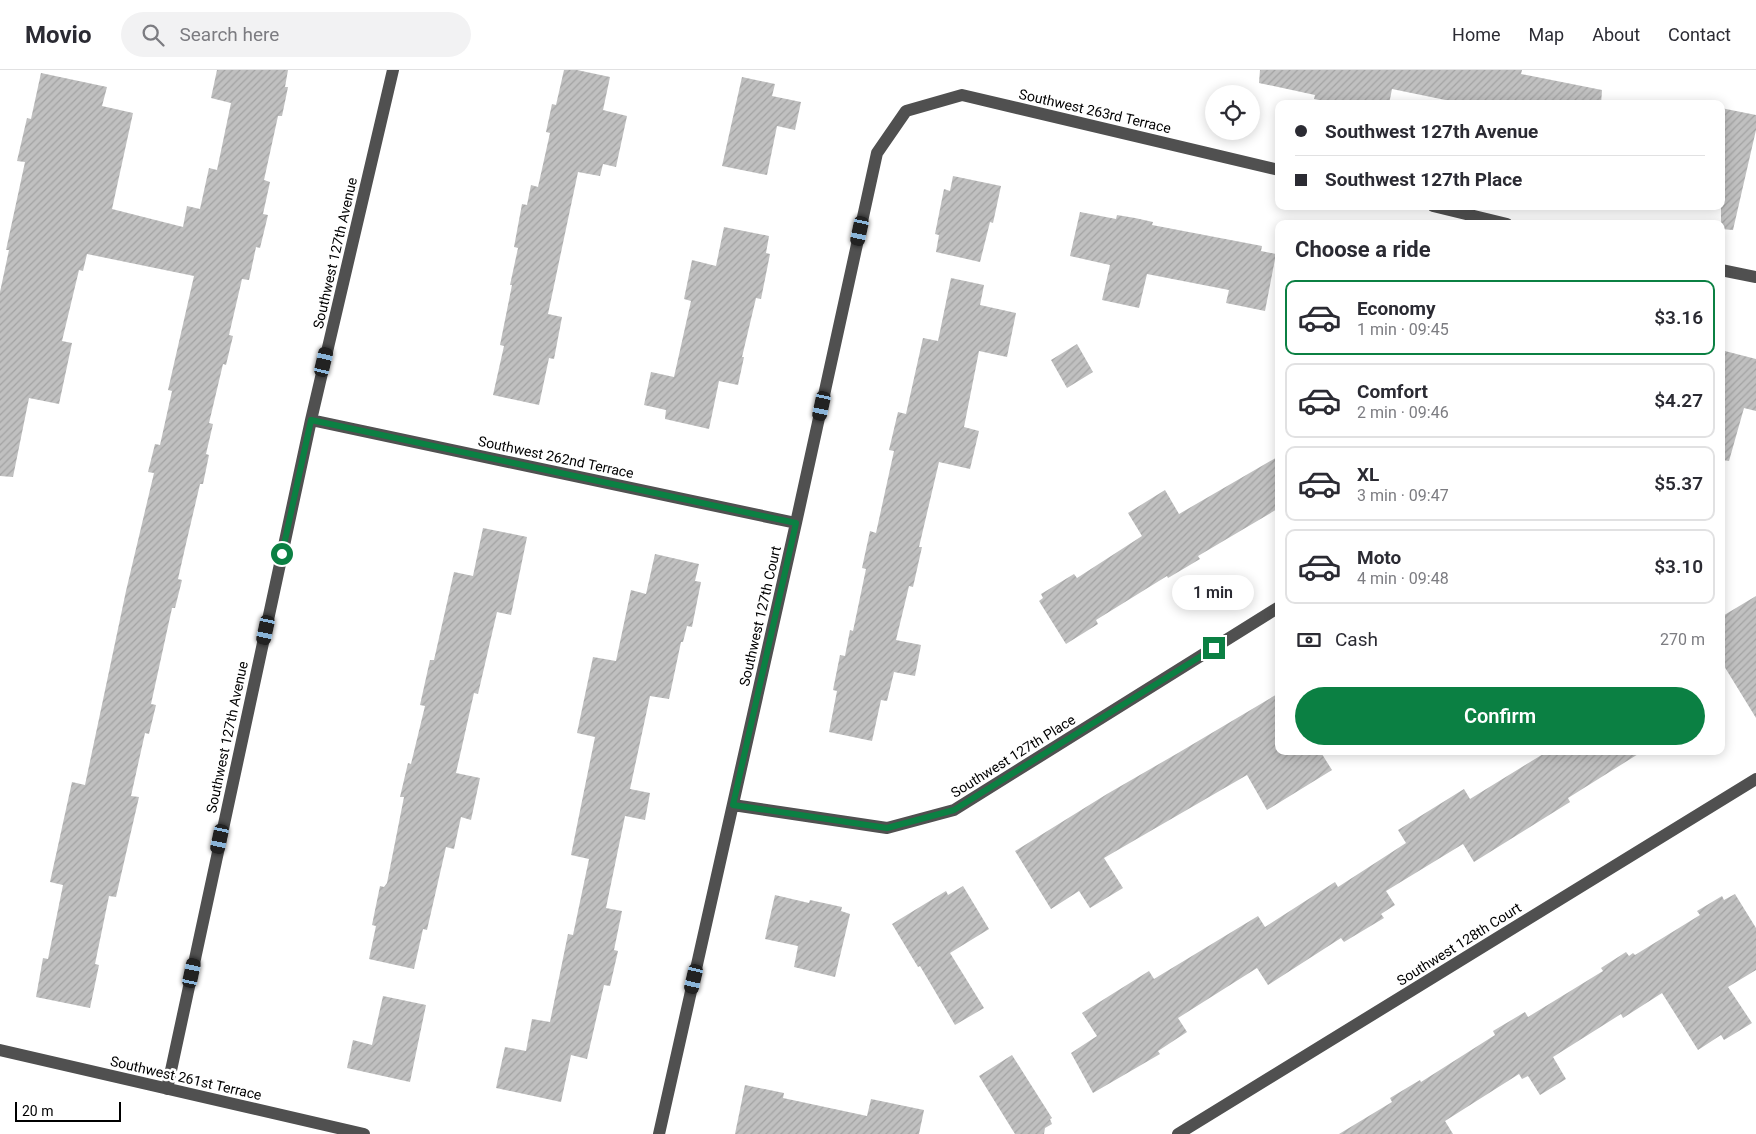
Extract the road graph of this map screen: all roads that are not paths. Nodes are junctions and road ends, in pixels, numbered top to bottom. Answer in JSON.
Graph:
{"nodes":[{"id":1,"x":393,"y":70,"type":"edge"},
{"id":2,"x":906,"y":111,"type":"joint"},
{"id":3,"x":1275,"y":169,"type":"edge"},
{"id":4,"x":1449,"y":210,"type":"edge"},
{"id":5,"x":1491,"y":220,"type":"edge"},
{"id":6,"x":1725,"y":271,"type":"edge"},
{"id":7,"x":1756,"y":277,"type":"edge"},
{"id":8,"x":311,"y":420,"type":"junction"},
{"id":9,"x":796,"y":523,"type":"junction"},
{"id":10,"x":1275,"y":609,"type":"edge"},
{"id":11,"x":1756,"y":780,"type":"edge"},
{"id":12,"x":733,"y":805,"type":"junction"},
{"id":13,"x":0,"y":1050,"type":"edge"},
{"id":14,"x":167,"y":1089,"type":"junction"},
{"id":15,"x":364,"y":1134,"type":"edge"},
{"id":16,"x":659,"y":1134,"type":"edge"},
{"id":17,"x":1178,"y":1134,"type":"edge"}],
"edges":[{"from":1,"to":8,"type":"street","name":"Southwest 127th Avenue"},
{"from":2,"to":3,"type":"street","name":"Southwest 263rd Terrace"},
{"from":2,"to":9,"type":"street","name":"Southwest 127th Court"},
{"from":4,"to":5,"type":"street"},
{"from":6,"to":7,"type":"street"},
{"from":8,"to":9,"type":"street","name":"Southwest 262nd Terrace"},
{"from":8,"to":14,"type":"street","name":"Southwest 127th Avenue"},
{"from":9,"to":12,"type":"street","name":"Southwest 127th Court"},
{"from":10,"to":12,"type":"street","name":"Southwest 127th Place"},
{"from":11,"to":17,"type":"street","name":"Southwest 128th Court"},
{"from":12,"to":16,"type":"street","name":"Southwest 127th Court"},
{"from":13,"to":14,"type":"street","name":"Southwest 261st Terrace"},
{"from":14,"to":15,"type":"street","name":"Southwest 261st Terrace"}]}
